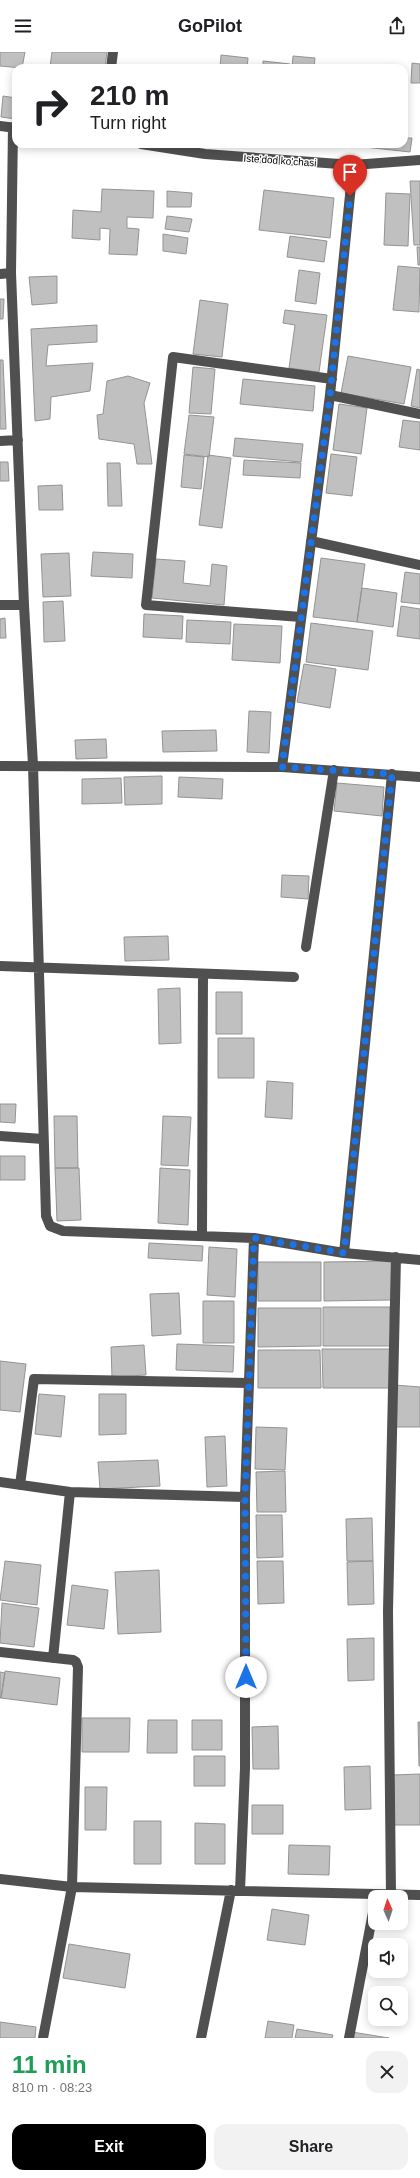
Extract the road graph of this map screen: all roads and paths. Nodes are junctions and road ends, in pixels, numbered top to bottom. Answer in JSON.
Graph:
{"nodes":[{"id":1,"x":113,"y":52,"type":"edge"},
{"id":2,"x":112,"y":64,"type":"edge"},
{"id":3,"x":0,"y":126,"type":"edge"},
{"id":4,"x":12,"y":127,"type":"edge"},
{"id":5,"x":14,"y":148,"type":"edge"},
{"id":6,"x":167,"y":148,"type":"edge"},
{"id":7,"x":420,"y":160,"type":"edge"},
{"id":8,"x":353,"y":166,"type":"junction"},
{"id":9,"x":12,"y":273,"type":"junction"},
{"id":10,"x":0,"y":274,"type":"edge"},
{"id":11,"x":332,"y":379,"type":"junction"},
{"id":12,"x":330,"y":395,"type":"junction"},
{"id":13,"x":420,"y":414,"type":"edge"},
{"id":14,"x":18,"y":440,"type":"junction"},
{"id":15,"x":0,"y":441,"type":"edge"},
{"id":16,"x":311,"y":541,"type":"junction"},
{"id":17,"x":420,"y":565,"type":"edge"},
{"id":18,"x":0,"y":605,"type":"edge"},
{"id":19,"x":24,"y":605,"type":"junction"},
{"id":20,"x":302,"y":618,"type":"junction"},
{"id":21,"x":33,"y":765,"type":"junction"},
{"id":22,"x":0,"y":766,"type":"edge"},
{"id":23,"x":282,"y":767,"type":"junction"},
{"id":24,"x":334,"y":770,"type":"junction"},
{"id":25,"x":392,"y":774,"type":"junction"},
{"id":26,"x":420,"y":778,"type":"edge"},
{"id":27,"x":306,"y":947,"type":"dead end"},
{"id":28,"x":0,"y":966,"type":"edge"},
{"id":29,"x":38,"y":969,"type":"junction"},
{"id":30,"x":203,"y":974,"type":"junction"},
{"id":31,"x":294,"y":977,"type":"dead end"},
{"id":32,"x":0,"y":1136,"type":"edge"},
{"id":33,"x":43,"y":1139,"type":"junction"},
{"id":34,"x":202,"y":1236,"type":"junction"},
{"id":35,"x":254,"y":1238,"type":"junction"},
{"id":36,"x":344,"y":1253,"type":"junction"},
{"id":37,"x":396,"y":1257,"type":"junction"},
{"id":38,"x":420,"y":1260,"type":"edge"},
{"id":39,"x":249,"y":1383,"type":"junction"},
{"id":40,"x":0,"y":1482,"type":"edge"},
{"id":41,"x":20,"y":1485,"type":"junction"},
{"id":42,"x":70,"y":1492,"type":"junction"},
{"id":43,"x":245,"y":1497,"type":"junction"},
{"id":44,"x":0,"y":1652,"type":"edge"},
{"id":45,"x":53,"y":1658,"type":"junction"},
{"id":46,"x":0,"y":1879,"type":"edge"},
{"id":47,"x":72,"y":1887,"type":"junction"},
{"id":48,"x":235,"y":1890,"type":"junction"},
{"id":49,"x":391,"y":1890,"type":"edge"},
{"id":50,"x":408,"y":1895,"type":"edge"},
{"id":51,"x":420,"y":1895,"type":"edge"},
{"id":52,"x":368,"y":1898,"type":"edge"},
{"id":53,"x":370,"y":1930,"type":"edge"},
{"id":54,"x":43,"y":2038,"type":"edge"},
{"id":55,"x":201,"y":2038,"type":"edge"},
{"id":56,"x":349,"y":2038,"type":"edge"}],
"edges":[{"from":1,"to":2,"type":"street"},
{"from":3,"to":4,"type":"street"},
{"from":5,"to":9,"type":"street"},
{"from":6,"to":8,"type":"street","name":"Iste'dod ko'chasi"},
{"from":7,"to":8,"type":"street","name":"Iste'dod ko'chasi"},
{"from":8,"to":11,"type":"street"},
{"from":9,"to":10,"type":"street"},
{"from":9,"to":14,"type":"street"},
{"from":11,"to":12,"type":"street"},
{"from":11,"to":20,"type":"street"},
{"from":12,"to":13,"type":"street"},
{"from":12,"to":16,"type":"street"},
{"from":14,"to":15,"type":"street"},
{"from":14,"to":19,"type":"street"},
{"from":16,"to":17,"type":"street"},
{"from":16,"to":20,"type":"street"},
{"from":18,"to":19,"type":"street"},
{"from":19,"to":21,"type":"street"},
{"from":20,"to":23,"type":"street"},
{"from":21,"to":22,"type":"street"},
{"from":21,"to":23,"type":"street"},
{"from":21,"to":29,"type":"street"},
{"from":23,"to":24,"type":"street"},
{"from":24,"to":25,"type":"street"},
{"from":24,"to":27,"type":"street"},
{"from":25,"to":26,"type":"street"},
{"from":25,"to":36,"type":"street"},
{"from":28,"to":29,"type":"street"},
{"from":29,"to":30,"type":"street"},
{"from":29,"to":33,"type":"street"},
{"from":30,"to":31,"type":"street"},
{"from":30,"to":34,"type":"street"},
{"from":32,"to":33,"type":"street"},
{"from":33,"to":34,"type":"street"},
{"from":34,"to":35,"type":"street"},
{"from":35,"to":36,"type":"street"},
{"from":35,"to":39,"type":"street"},
{"from":36,"to":37,"type":"street"},
{"from":37,"to":38,"type":"street"},
{"from":37,"to":49,"type":"street"},
{"from":39,"to":41,"type":"street"},
{"from":39,"to":43,"type":"street"},
{"from":40,"to":41,"type":"street"},
{"from":41,"to":42,"type":"street"},
{"from":42,"to":43,"type":"street"},
{"from":42,"to":45,"type":"street"},
{"from":43,"to":48,"type":"street"},
{"from":44,"to":45,"type":"street"},
{"from":45,"to":47,"type":"street"},
{"from":46,"to":47,"type":"street"},
{"from":47,"to":48,"type":"street"},
{"from":47,"to":54,"type":"street"},
{"from":48,"to":52,"type":"street"},
{"from":48,"to":55,"type":"street"},
{"from":50,"to":51,"type":"street"},
{"from":53,"to":56,"type":"street"}]}
